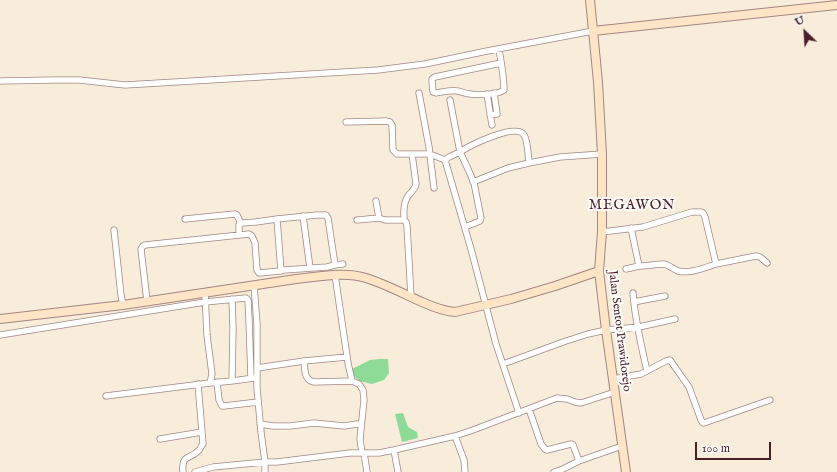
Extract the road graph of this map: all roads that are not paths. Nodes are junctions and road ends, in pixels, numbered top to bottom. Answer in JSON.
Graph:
{"nodes":[{"id":1,"x":590,"y":0,"type":"edge"},
{"id":2,"x":837,"y":5,"type":"edge"},
{"id":3,"x":593,"y":31,"type":"junction"},
{"id":4,"x":499,"y":49,"type":"junction"},
{"id":5,"x":501,"y":63,"type":"junction"},
{"id":6,"x":0,"y":82,"type":"edge"},
{"id":7,"x":419,"y":93,"type":"dead end"},
{"id":8,"x":494,"y":93,"type":"junction"},
{"id":9,"x":487,"y":94,"type":"junction"},
{"id":10,"x":450,"y":100,"type":"dead end"},
{"id":11,"x":490,"y":115,"type":"junction"},
{"id":12,"x":346,"y":122,"type":"dead end"},
{"id":13,"x":492,"y":125,"type":"dead end"},
{"id":14,"x":460,"y":152,"type":"junction"},
{"id":15,"x":412,"y":154,"type":"junction"},
{"id":16,"x":430,"y":154,"type":"junction"},
{"id":17,"x":602,"y":154,"type":"junction"},
{"id":18,"x":445,"y":160,"type":"junction"},
{"id":19,"x":529,"y":163,"type":"junction"},
{"id":20,"x":473,"y":182,"type":"junction"},
{"id":21,"x":434,"y":188,"type":"dead end"},
{"id":22,"x":376,"y":201,"type":"dead end"},
{"id":23,"x":303,"y":216,"type":"junction"},
{"id":24,"x":379,"y":218,"type":"junction"},
{"id":25,"x":185,"y":219,"type":"dead end"},
{"id":26,"x":277,"y":219,"type":"junction"},
{"id":27,"x":357,"y":220,"type":"dead end"},
{"id":28,"x":404,"y":220,"type":"junction"},
{"id":29,"x":240,"y":224,"type":"junction"},
{"id":30,"x":465,"y":227,"type":"junction"},
{"id":31,"x":631,"y":228,"type":"junction"},
{"id":32,"x":114,"y":230,"type":"dead end"},
{"id":33,"x":602,"y":232,"type":"junction"},
{"id":34,"x":239,"y":235,"type":"junction"},
{"id":35,"x":767,"y":263,"type":"dead end"},
{"id":36,"x":343,"y":264,"type":"dead end"},
{"id":37,"x":716,"y":264,"type":"junction"},
{"id":38,"x":335,"y":265,"type":"junction"},
{"id":39,"x":639,"y":266,"type":"junction"},
{"id":40,"x":310,"y":268,"type":"junction"},
{"id":41,"x":626,"y":269,"type":"dead end"},
{"id":42,"x":281,"y":271,"type":"junction"},
{"id":43,"x":599,"y":271,"type":"junction"},
{"id":44,"x":295,"y":275,"type":"junction"},
{"id":45,"x":335,"y":275,"type":"junction"},
{"id":46,"x":271,"y":278,"type":"junction"},
{"id":47,"x":254,"y":285,"type":"junction"},
{"id":48,"x":205,"y":293,"type":"junction"},
{"id":49,"x":633,"y":293,"type":"dead end"},
{"id":50,"x":665,"y":296,"type":"dead end"},
{"id":51,"x":411,"y":297,"type":"junction"},
{"id":52,"x":146,"y":299,"type":"junction"},
{"id":53,"x":158,"y":299,"type":"junction"},
{"id":54,"x":232,"y":299,"type":"junction"},
{"id":55,"x":205,"y":302,"type":"junction"},
{"id":56,"x":634,"y":302,"type":"junction"},
{"id":57,"x":122,"y":304,"type":"junction"},
{"id":58,"x":486,"y":305,"type":"junction"},
{"id":59,"x":94,"y":308,"type":"junction"},
{"id":60,"x":160,"y":310,"type":"junction"},
{"id":61,"x":0,"y":319,"type":"edge"},
{"id":62,"x":675,"y":319,"type":"dead end"},
{"id":63,"x":96,"y":320,"type":"junction"},
{"id":64,"x":637,"y":327,"type":"junction"},
{"id":65,"x":606,"y":330,"type":"junction"},
{"id":66,"x":0,"y":335,"type":"edge"},
{"id":67,"x":347,"y":357,"type":"junction"},
{"id":68,"x":304,"y":361,"type":"junction"},
{"id":69,"x":503,"y":364,"type":"junction"},
{"id":70,"x":257,"y":368,"type":"junction"},
{"id":71,"x":647,"y":371,"type":"junction"},
{"id":72,"x":254,"y":378,"type":"junction"},
{"id":73,"x":613,"y":379,"type":"junction"},
{"id":74,"x":232,"y":381,"type":"junction"},
{"id":75,"x":352,"y":381,"type":"junction"},
{"id":76,"x":210,"y":382,"type":"junction"},
{"id":77,"x":217,"y":382,"type":"junction"},
{"id":78,"x":198,"y":384,"type":"junction"},
{"id":79,"x":615,"y":392,"type":"junction"},
{"id":80,"x":106,"y":396,"type":"dead end"},
{"id":81,"x":770,"y":400,"type":"dead end"},
{"id":82,"x":258,"y":402,"type":"junction"},
{"id":83,"x":529,"y":409,"type":"junction"},
{"id":84,"x":519,"y":413,"type":"junction"},
{"id":85,"x":260,"y":424,"type":"junction"},
{"id":86,"x":361,"y":425,"type":"junction"},
{"id":87,"x":202,"y":432,"type":"junction"},
{"id":88,"x":456,"y":436,"type":"junction"},
{"id":89,"x":160,"y":439,"type":"dead end"},
{"id":90,"x":622,"y":446,"type":"junction"},
{"id":91,"x":394,"y":450,"type":"junction"},
{"id":92,"x":363,"y":453,"type":"junction"},
{"id":93,"x":579,"y":461,"type":"junction"},
{"id":94,"x":265,"y":462,"type":"junction"},
{"id":95,"x":183,"y":472,"type":"edge"},
{"id":96,"x":196,"y":472,"type":"edge"},
{"id":97,"x":265,"y":472,"type":"edge"},
{"id":98,"x":367,"y":472,"type":"edge"},
{"id":99,"x":398,"y":472,"type":"edge"},
{"id":100,"x":466,"y":472,"type":"edge"},
{"id":101,"x":554,"y":472,"type":"edge"},
{"id":102,"x":626,"y":472,"type":"edge"}],
"edges":[{"from":1,"to":3,"type":"street","name":"Jalan Sentot Prawidorejo"},
{"from":2,"to":3,"type":"street"},
{"from":3,"to":4,"type":"street"},
{"from":3,"to":17,"type":"street","name":"Jalan Sentot Prawidorejo"},
{"from":4,"to":5,"type":"street"},
{"from":4,"to":6,"type":"street"},
{"from":5,"to":8,"type":"street"},
{"from":5,"to":9,"type":"street"},
{"from":7,"to":16,"type":"street"},
{"from":8,"to":9,"type":"street"},
{"from":8,"to":11,"type":"street"},
{"from":9,"to":11,"type":"street"},
{"from":10,"to":14,"type":"street"},
{"from":11,"to":13,"type":"street"},
{"from":12,"to":15,"type":"street"},
{"from":14,"to":18,"type":"street"},
{"from":14,"to":19,"type":"street"},
{"from":14,"to":20,"type":"street"},
{"from":15,"to":16,"type":"street"},
{"from":15,"to":28,"type":"street"},
{"from":16,"to":18,"type":"street"},
{"from":16,"to":21,"type":"street"},
{"from":17,"to":19,"type":"street"},
{"from":17,"to":33,"type":"street","name":"Jalan Sentot Prawidorejo"},
{"from":18,"to":30,"type":"street"},
{"from":19,"to":20,"type":"street"},
{"from":20,"to":30,"type":"street"},
{"from":22,"to":24,"type":"street"},
{"from":23,"to":26,"type":"street"},
{"from":23,"to":38,"type":"street"},
{"from":23,"to":40,"type":"street"},
{"from":24,"to":27,"type":"street"},
{"from":24,"to":28,"type":"street"},
{"from":25,"to":29,"type":"street"},
{"from":26,"to":29,"type":"street"},
{"from":26,"to":42,"type":"street"},
{"from":28,"to":51,"type":"street"},
{"from":29,"to":34,"type":"street"},
{"from":30,"to":58,"type":"street"},
{"from":31,"to":33,"type":"street"},
{"from":31,"to":37,"type":"street"},
{"from":31,"to":39,"type":"street"},
{"from":32,"to":57,"type":"street"},
{"from":33,"to":43,"type":"street","name":"Jalan Sentot Prawidorejo"},
{"from":34,"to":46,"type":"street"},
{"from":34,"to":52,"type":"street"},
{"from":35,"to":37,"type":"street"},
{"from":36,"to":38,"type":"street"},
{"from":37,"to":39,"type":"street"},
{"from":38,"to":40,"type":"street"},
{"from":39,"to":41,"type":"street"},
{"from":40,"to":44,"type":"street"},
{"from":42,"to":44,"type":"street"},
{"from":42,"to":46,"type":"street"},
{"from":43,"to":58,"type":"street"},
{"from":43,"to":65,"type":"street","name":"Jalan Sentot Prawidorejo"},
{"from":44,"to":45,"type":"street"},
{"from":44,"to":46,"type":"street"},
{"from":45,"to":51,"type":"street"},
{"from":45,"to":67,"type":"street"},
{"from":46,"to":47,"type":"street"},
{"from":47,"to":48,"type":"street"},
{"from":47,"to":70,"type":"street"},
{"from":48,"to":53,"type":"street"},
{"from":48,"to":55,"type":"street"},
{"from":49,"to":56,"type":"street"},
{"from":50,"to":56,"type":"street"},
{"from":51,"to":58,"type":"street"},
{"from":52,"to":53,"type":"street"},
{"from":52,"to":57,"type":"street"},
{"from":53,"to":60,"type":"street"},
{"from":54,"to":55,"type":"street"},
{"from":54,"to":72,"type":"street"},
{"from":54,"to":74,"type":"street"},
{"from":55,"to":60,"type":"street"},
{"from":55,"to":76,"type":"street"},
{"from":56,"to":64,"type":"street"},
{"from":57,"to":59,"type":"street"},
{"from":58,"to":69,"type":"street"},
{"from":59,"to":61,"type":"street"},
{"from":59,"to":63,"type":"street"},
{"from":60,"to":63,"type":"street"},
{"from":62,"to":64,"type":"street"},
{"from":63,"to":66,"type":"street"},
{"from":64,"to":65,"type":"street"},
{"from":64,"to":71,"type":"street"},
{"from":65,"to":69,"type":"street"},
{"from":65,"to":73,"type":"street","name":"Jalan Sentot Prawidorejo"},
{"from":67,"to":68,"type":"street"},
{"from":67,"to":75,"type":"street"},
{"from":68,"to":70,"type":"street"},
{"from":68,"to":75,"type":"street"},
{"from":69,"to":84,"type":"street"},
{"from":70,"to":72,"type":"street"},
{"from":71,"to":73,"type":"street"},
{"from":71,"to":81,"type":"street"},
{"from":72,"to":74,"type":"street"},
{"from":72,"to":82,"type":"street"},
{"from":73,"to":79,"type":"street","name":"Jalan Sentot Prawidorejo"},
{"from":74,"to":77,"type":"street"},
{"from":75,"to":86,"type":"street"},
{"from":76,"to":77,"type":"street"},
{"from":76,"to":78,"type":"street"},
{"from":77,"to":82,"type":"street"},
{"from":78,"to":80,"type":"street"},
{"from":78,"to":87,"type":"street"},
{"from":79,"to":83,"type":"street"},
{"from":79,"to":90,"type":"street","name":"Jalan Sentot Prawidorejo"},
{"from":82,"to":85,"type":"street"},
{"from":83,"to":84,"type":"street"},
{"from":83,"to":93,"type":"street"},
{"from":84,"to":88,"type":"street"},
{"from":85,"to":86,"type":"street"},
{"from":85,"to":94,"type":"street"},
{"from":86,"to":92,"type":"street"},
{"from":87,"to":89,"type":"street"},
{"from":87,"to":95,"type":"street"},
{"from":88,"to":91,"type":"street"},
{"from":88,"to":100,"type":"street"},
{"from":90,"to":93,"type":"street"},
{"from":90,"to":102,"type":"street","name":"Jalan Sentot Prawidorejo"},
{"from":91,"to":92,"type":"street"},
{"from":91,"to":99,"type":"street"},
{"from":92,"to":94,"type":"street"},
{"from":92,"to":98,"type":"street"},
{"from":93,"to":101,"type":"street"},
{"from":94,"to":96,"type":"street"},
{"from":94,"to":97,"type":"street"}]}
